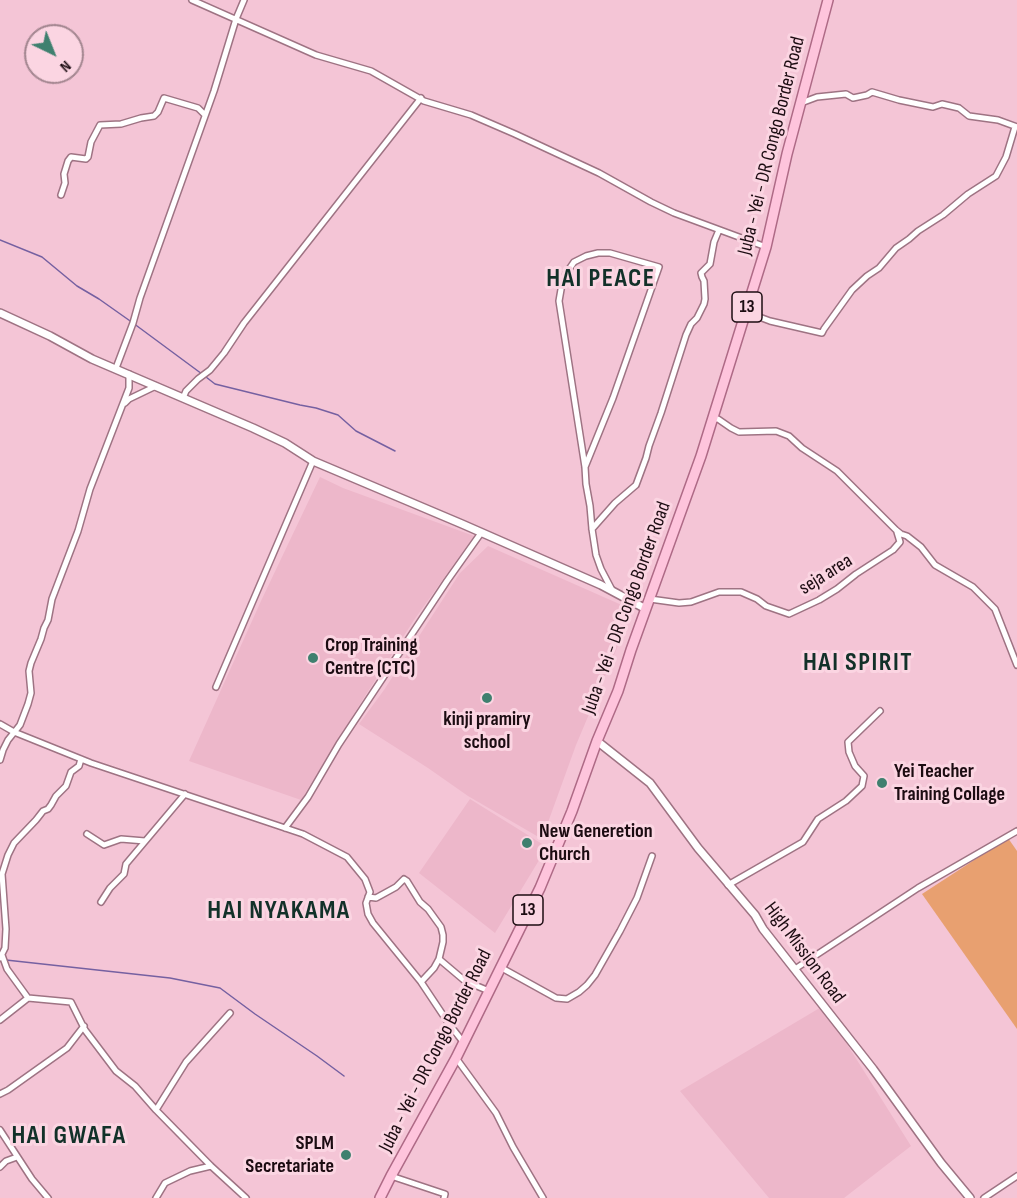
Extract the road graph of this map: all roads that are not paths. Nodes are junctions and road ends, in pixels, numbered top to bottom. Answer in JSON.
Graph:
{"nodes":[{"id":1,"x":192,"y":0,"type":"edge"},
{"id":2,"x":244,"y":0,"type":"edge"},
{"id":3,"x":828,"y":0,"type":"edge"},
{"id":4,"x":236,"y":19,"type":"junction"},
{"id":5,"x":422,"y":98,"type":"junction"},
{"id":6,"x":801,"y":103,"type":"junction"},
{"id":7,"x":205,"y":115,"type":"junction"},
{"id":8,"x":1016,"y":127,"type":"edge"},
{"id":9,"x":61,"y":195,"type":"dead end"},
{"id":10,"x":719,"y":230,"type":"junction"},
{"id":11,"x":766,"y":247,"type":"junction"},
{"id":12,"x":0,"y":314,"type":"edge"},
{"id":13,"x":744,"y":317,"type":"junction"},
{"id":14,"x":116,"y":368,"type":"junction"},
{"id":15,"x":129,"y":374,"type":"junction"},
{"id":16,"x":157,"y":386,"type":"junction"},
{"id":17,"x":183,"y":398,"type":"junction"},
{"id":18,"x":122,"y":407,"type":"junction"},
{"id":19,"x":713,"y":419,"type":"junction"},
{"id":20,"x":313,"y":461,"type":"junction"},
{"id":21,"x":585,"y":467,"type":"junction"},
{"id":22,"x":592,"y":530,"type":"junction"},
{"id":23,"x":896,"y":530,"type":"junction"},
{"id":24,"x":481,"y":533,"type":"junction"},
{"id":25,"x":612,"y":591,"type":"junction"},
{"id":26,"x":650,"y":599,"type":"junction"},
{"id":27,"x":646,"y":609,"type":"junction"},
{"id":28,"x":1017,"y":665,"type":"edge"},
{"id":29,"x":216,"y":687,"type":"dead end"},
{"id":30,"x":880,"y":711,"type":"dead end"},
{"id":31,"x":0,"y":724,"type":"edge"},
{"id":32,"x":14,"y":732,"type":"junction"},
{"id":33,"x":597,"y":741,"type":"junction"},
{"id":34,"x":0,"y":759,"type":"edge"},
{"id":35,"x":81,"y":759,"type":"junction"},
{"id":36,"x":185,"y":794,"type":"junction"},
{"id":37,"x":285,"y":828,"type":"junction"},
{"id":38,"x":1017,"y":831,"type":"edge"},
{"id":39,"x":87,"y":834,"type":"dead end"},
{"id":40,"x":145,"y":841,"type":"junction"},
{"id":41,"x":652,"y":856,"type":"dead end"},
{"id":42,"x":728,"y":885,"type":"junction"},
{"id":43,"x":368,"y":897,"type":"junction"},
{"id":44,"x":101,"y":902,"type":"dead end"},
{"id":45,"x":1,"y":956,"type":"edge"},
{"id":46,"x":439,"y":959,"type":"junction"},
{"id":47,"x":500,"y":967,"type":"junction"},
{"id":48,"x":795,"y":969,"type":"junction"},
{"id":49,"x":421,"y":982,"type":"junction"},
{"id":50,"x":489,"y":991,"type":"junction"},
{"id":51,"x":28,"y":998,"type":"junction"},
{"id":52,"x":230,"y":1013,"type":"dead end"},
{"id":53,"x":0,"y":1020,"type":"edge"},
{"id":54,"x":84,"y":1026,"type":"junction"},
{"id":55,"x":464,"y":1043,"type":"junction"},
{"id":56,"x":456,"y":1058,"type":"junction"},
{"id":57,"x":0,"y":1094,"type":"edge"},
{"id":58,"x":156,"y":1110,"type":"junction"},
{"id":59,"x":0,"y":1130,"type":"edge"},
{"id":60,"x":17,"y":1157,"type":"junction"},
{"id":61,"x":211,"y":1166,"type":"junction"},
{"id":62,"x":0,"y":1167,"type":"edge"},
{"id":63,"x":391,"y":1176,"type":"junction"},
{"id":64,"x":1017,"y":1176,"type":"edge"},
{"id":65,"x":48,"y":1198,"type":"edge"},
{"id":66,"x":156,"y":1198,"type":"edge"},
{"id":67,"x":246,"y":1198,"type":"edge"},
{"id":68,"x":380,"y":1198,"type":"edge"},
{"id":69,"x":444,"y":1198,"type":"edge"},
{"id":70,"x":543,"y":1198,"type":"edge"},
{"id":71,"x":970,"y":1198,"type":"edge"},
{"id":72,"x":984,"y":1198,"type":"edge"}],
"edges":[{"from":1,"to":4,"type":"street"},
{"from":2,"to":4,"type":"street"},
{"from":3,"to":6,"type":"main road","name":"Juba - Yei - DR Congo Border Road","number":"13"},
{"from":4,"to":5,"type":"street"},
{"from":4,"to":7,"type":"street"},
{"from":5,"to":10,"type":"street"},
{"from":5,"to":17,"type":"street"},
{"from":6,"to":8,"type":"street"},
{"from":6,"to":11,"type":"main road","name":"Juba - Yei - DR Congo Border Road","number":"13"},
{"from":7,"to":9,"type":"street"},
{"from":7,"to":14,"type":"street"},
{"from":8,"to":13,"type":"street"},
{"from":10,"to":11,"type":"street"},
{"from":10,"to":22,"type":"street"},
{"from":11,"to":13,"type":"main road","name":"Juba - Yei - DR Congo Border Road","number":"13"},
{"from":12,"to":14,"type":"street"},
{"from":13,"to":19,"type":"main road","name":"Juba - Yei - DR Congo Border Road","number":"13"},
{"from":14,"to":15,"type":"street"},
{"from":15,"to":16,"type":"street"},
{"from":15,"to":18,"type":"street"},
{"from":16,"to":17,"type":"street"},
{"from":16,"to":18,"type":"street"},
{"from":17,"to":20,"type":"street"},
{"from":18,"to":32,"type":"street"},
{"from":19,"to":23,"type":"street"},
{"from":19,"to":26,"type":"main road","name":"Juba - Yei - DR Congo Border Road","number":"13"},
{"from":20,"to":24,"type":"street"},
{"from":20,"to":29,"type":"street"},
{"from":21,"to":21,"type":"street"},
{"from":21,"to":22,"type":"street"},
{"from":22,"to":25,"type":"street"},
{"from":23,"to":26,"type":"street","name":"seja area"},
{"from":23,"to":28,"type":"street"},
{"from":24,"to":25,"type":"street"},
{"from":24,"to":37,"type":"street"},
{"from":25,"to":27,"type":"street"},
{"from":26,"to":27,"type":"main road","name":"Juba - Yei - DR Congo Border Road","number":"13"},
{"from":27,"to":33,"type":"main road","name":"Juba - Yei - DR Congo Border Road","number":"13"},
{"from":30,"to":42,"type":"street"},
{"from":31,"to":32,"type":"street"},
{"from":32,"to":34,"type":"street"},
{"from":32,"to":35,"type":"street"},
{"from":33,"to":42,"type":"street","name":"High Mission Road"},
{"from":33,"to":47,"type":"main road","name":"Juba - Yei - DR Congo Border Road","number":"13"},
{"from":35,"to":36,"type":"street"},
{"from":35,"to":45,"type":"street"},
{"from":36,"to":37,"type":"street"},
{"from":36,"to":40,"type":"street"},
{"from":37,"to":43,"type":"street"},
{"from":38,"to":48,"type":"street"},
{"from":39,"to":40,"type":"street"},
{"from":40,"to":44,"type":"street"},
{"from":41,"to":47,"type":"street"},
{"from":42,"to":48,"type":"street","name":"High Mission Road"},
{"from":43,"to":46,"type":"street"},
{"from":43,"to":49,"type":"street"},
{"from":45,"to":51,"type":"street"},
{"from":46,"to":49,"type":"street"},
{"from":46,"to":50,"type":"street"},
{"from":47,"to":50,"type":"main road","name":"Juba - Yei - DR Congo Border Road","number":"13"},
{"from":48,"to":71,"type":"street","name":"High Mission Road"},
{"from":49,"to":55,"type":"street"},
{"from":50,"to":55,"type":"main road","name":"Juba - Yei - DR Congo Border Road","number":"13"},
{"from":51,"to":53,"type":"street"},
{"from":51,"to":54,"type":"street"},
{"from":52,"to":58,"type":"street"},
{"from":54,"to":57,"type":"street"},
{"from":54,"to":58,"type":"street"},
{"from":55,"to":56,"type":"main road","name":"Juba - Yei - DR Congo Border Road","number":"13"},
{"from":56,"to":63,"type":"main road","name":"Juba - Yei - DR Congo Border Road","number":"13"},
{"from":56,"to":70,"type":"street"},
{"from":58,"to":61,"type":"street"},
{"from":59,"to":60,"type":"street"},
{"from":60,"to":62,"type":"street"},
{"from":60,"to":65,"type":"street"},
{"from":61,"to":66,"type":"street"},
{"from":61,"to":67,"type":"street"},
{"from":63,"to":68,"type":"main road","name":"Juba - Yei - DR Congo Border Road","number":"13"},
{"from":63,"to":69,"type":"street"},
{"from":64,"to":72,"type":"street"}]}
